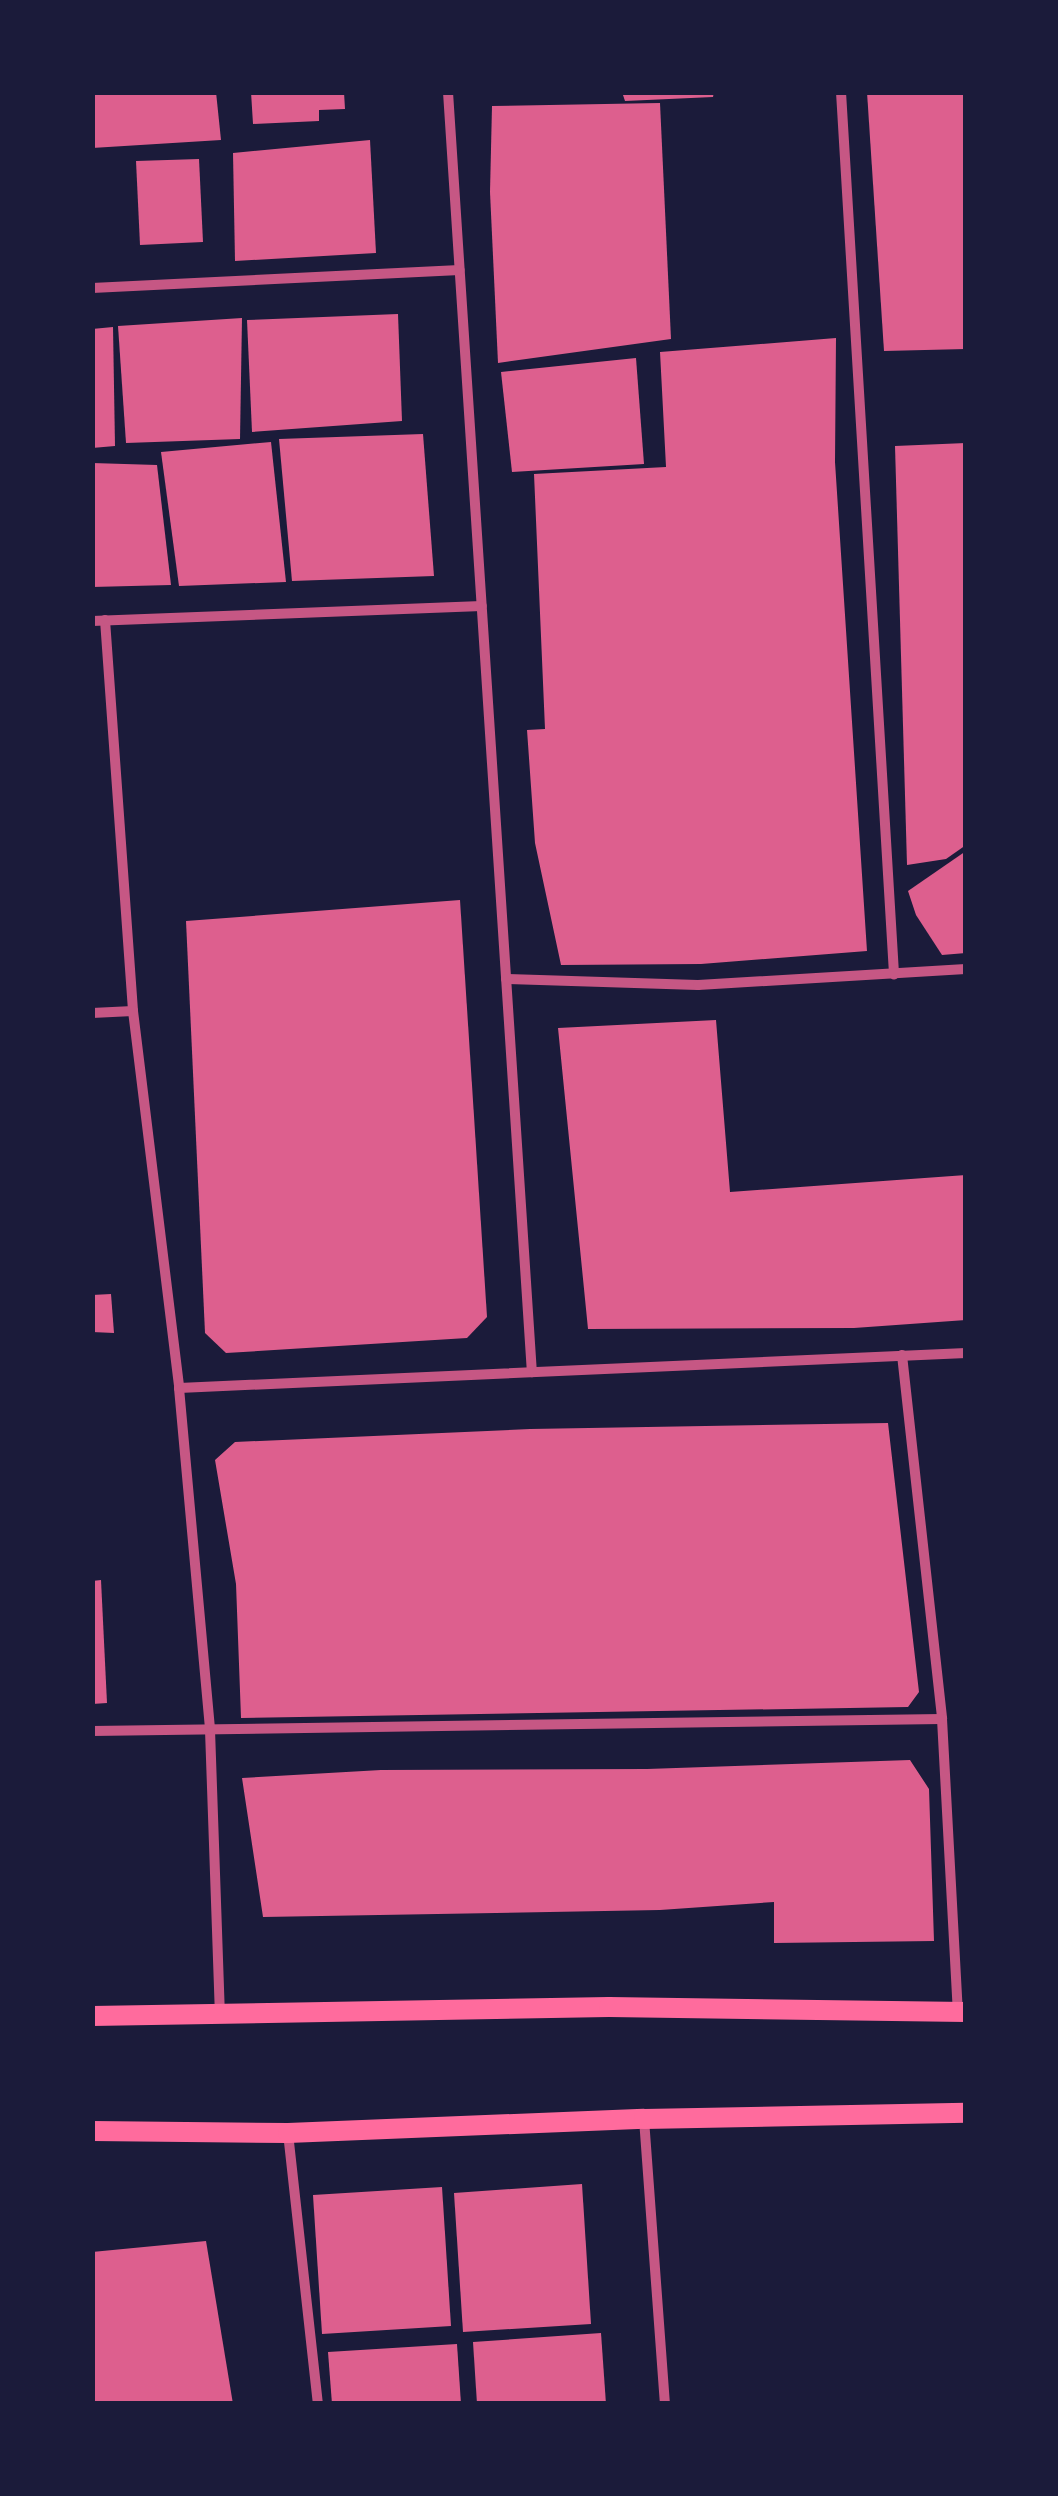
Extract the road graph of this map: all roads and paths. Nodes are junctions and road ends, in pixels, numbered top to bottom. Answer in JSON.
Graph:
{"nodes":[{"id":1,"x":448,"y":92,"type":"edge"},
{"id":2,"x":840,"y":92,"type":"edge"},
{"id":3,"x":460,"y":270,"type":"junction"},
{"id":4,"x":92,"y":288,"type":"edge"},
{"id":5,"x":482,"y":606,"type":"junction"},
{"id":6,"x":105,"y":620,"type":"junction"},
{"id":7,"x":92,"y":621,"type":"edge"},
{"id":8,"x":966,"y":969,"type":"edge"},
{"id":9,"x":894,"y":974,"type":"junction"},
{"id":10,"x":506,"y":979,"type":"junction"},
{"id":11,"x":133,"y":1011,"type":"junction"},
{"id":12,"x":92,"y":1013,"type":"edge"},
{"id":13,"x":966,"y":1352,"type":"edge"},
{"id":14,"x":902,"y":1356,"type":"junction"},
{"id":15,"x":532,"y":1372,"type":"junction"},
{"id":16,"x":179,"y":1388,"type":"junction"},
{"id":17,"x":942,"y":1720,"type":"junction"},
{"id":18,"x":210,"y":1730,"type":"junction"},
{"id":19,"x":92,"y":1731,"type":"edge"},
{"id":20,"x":962,"y":2012,"type":"edge"},
{"id":21,"x":220,"y":2014,"type":"junction"},
{"id":22,"x":92,"y":2016,"type":"edge"},
{"id":23,"x":966,"y":2113,"type":"edge"},
{"id":24,"x":644,"y":2119,"type":"junction"},
{"id":25,"x":92,"y":2132,"type":"edge"},
{"id":26,"x":288,"y":2133,"type":"junction"},
{"id":27,"x":318,"y":2404,"type":"edge"},
{"id":28,"x":665,"y":2404,"type":"edge"}],
"edges":[{"from":1,"to":3,"type":"street"},
{"from":2,"to":9,"type":"street"},
{"from":3,"to":4,"type":"street"},
{"from":3,"to":5,"type":"street"},
{"from":5,"to":6,"type":"street"},
{"from":5,"to":10,"type":"street"},
{"from":6,"to":7,"type":"street"},
{"from":6,"to":11,"type":"street"},
{"from":8,"to":9,"type":"street"},
{"from":9,"to":10,"type":"street"},
{"from":10,"to":15,"type":"street"},
{"from":11,"to":12,"type":"street"},
{"from":11,"to":16,"type":"street"},
{"from":13,"to":14,"type":"street"},
{"from":14,"to":15,"type":"street"},
{"from":14,"to":17,"type":"street"},
{"from":15,"to":16,"type":"street"},
{"from":16,"to":18,"type":"street"},
{"from":17,"to":18,"type":"street"},
{"from":17,"to":20,"type":"street"},
{"from":18,"to":19,"type":"street"},
{"from":18,"to":21,"type":"street"},
{"from":20,"to":21,"type":"main road"},
{"from":21,"to":22,"type":"main road"},
{"from":23,"to":24,"type":"main road"},
{"from":24,"to":26,"type":"main road"},
{"from":24,"to":28,"type":"street"},
{"from":25,"to":26,"type":"main road"},
{"from":26,"to":27,"type":"street"}]}
